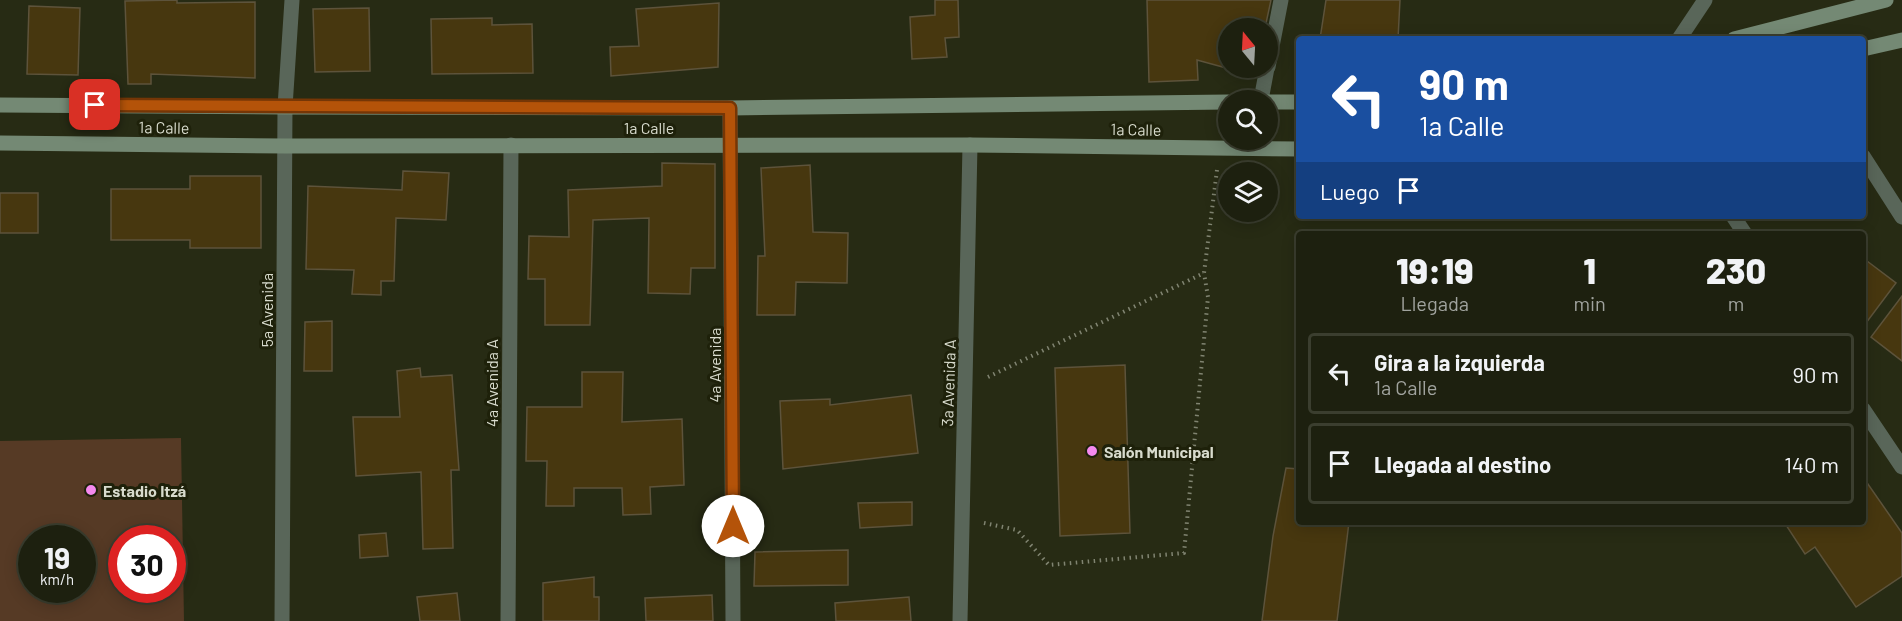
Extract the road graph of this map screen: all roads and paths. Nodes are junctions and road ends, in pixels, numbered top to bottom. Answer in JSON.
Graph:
{"nodes":[{"id":1,"x":292,"y":0,"type":"edge"},
{"id":2,"x":1281,"y":0,"type":"edge"},
{"id":3,"x":1705,"y":0,"type":"edge"},
{"id":4,"x":1886,"y":0,"type":"edge"},
{"id":5,"x":1278,"y":18,"type":"edge"},
{"id":6,"x":1681,"y":36,"type":"edge"},
{"id":7,"x":1746,"y":36,"type":"edge"},
{"id":8,"x":1902,"y":40,"type":"edge"},
{"id":9,"x":1866,"y":49,"type":"edge"},
{"id":10,"x":1218,"y":102,"type":"edge"},
{"id":11,"x":1278,"y":102,"type":"edge"},
{"id":12,"x":1296,"y":102,"type":"edge"},
{"id":13,"x":0,"y":105,"type":"edge"},
{"id":14,"x":285,"y":107,"type":"junction"},
{"id":15,"x":730,"y":108,"type":"junction"},
{"id":16,"x":0,"y":143,"type":"edge"},
{"id":17,"x":731,"y":145,"type":"junction"},
{"id":18,"x":285,"y":146,"type":"junction"},
{"id":19,"x":511,"y":146,"type":"junction"},
{"id":20,"x":970,"y":146,"type":"junction"},
{"id":21,"x":1218,"y":148,"type":"edge"},
{"id":22,"x":1278,"y":149,"type":"edge"},
{"id":23,"x":1296,"y":149,"type":"edge"},
{"id":24,"x":1220,"y":150,"type":"edge"},
{"id":25,"x":1866,"y":161,"type":"edge"},
{"id":26,"x":1902,"y":217,"type":"edge"},
{"id":27,"x":1204,"y":273,"type":"junction"},
{"id":28,"x":966,"y":387,"type":"junction"},
{"id":29,"x":1866,"y":413,"type":"edge"},
{"id":30,"x":1902,"y":467,"type":"edge"},
{"id":31,"x":961,"y":518,"type":"junction"},
{"id":32,"x":282,"y":621,"type":"edge"},
{"id":33,"x":508,"y":621,"type":"edge"},
{"id":34,"x":734,"y":621,"type":"edge"},
{"id":35,"x":960,"y":621,"type":"edge"}],
"edges":[{"from":1,"to":14,"type":"street","name":"5a Avenida"},
{"from":2,"to":5,"type":"street"},
{"from":3,"to":6,"type":"street"},
{"from":4,"to":7,"type":"main road"},
{"from":8,"to":9,"type":"main road"},
{"from":10,"to":15,"type":"main road","name":"1a Calle"},
{"from":11,"to":12,"type":"main road"},
{"from":13,"to":14,"type":"main road","name":"1a Calle"},
{"from":14,"to":15,"type":"main road","name":"1a Calle"},
{"from":14,"to":18,"type":"street","name":"5a Avenida"},
{"from":15,"to":17,"type":"street","name":"4a Avenida"},
{"from":16,"to":18,"type":"main road","name":"1a Calle"},
{"from":17,"to":19,"type":"main road","name":"1a Calle"},
{"from":17,"to":20,"type":"main road","name":"1a Calle"},
{"from":17,"to":34,"type":"street","name":"4a Avenida"},
{"from":18,"to":19,"type":"main road","name":"1a Calle"},
{"from":18,"to":32,"type":"street","name":"5a Avenida"},
{"from":19,"to":33,"type":"street","name":"4a Avenida A"},
{"from":20,"to":21,"type":"main road","name":"1a Calle"},
{"from":20,"to":28,"type":"street","name":"3a Avenida A"},
{"from":22,"to":23,"type":"main road","name":"1a Calle"},
{"from":24,"to":27,"type":"path"},
{"from":25,"to":26,"type":"street"},
{"from":27,"to":28,"type":"path"},
{"from":27,"to":31,"type":"path"},
{"from":28,"to":31,"type":"street","name":"3a Avenida A"},
{"from":29,"to":30,"type":"street"},
{"from":31,"to":35,"type":"street","name":"3a Avenida A"}]}
